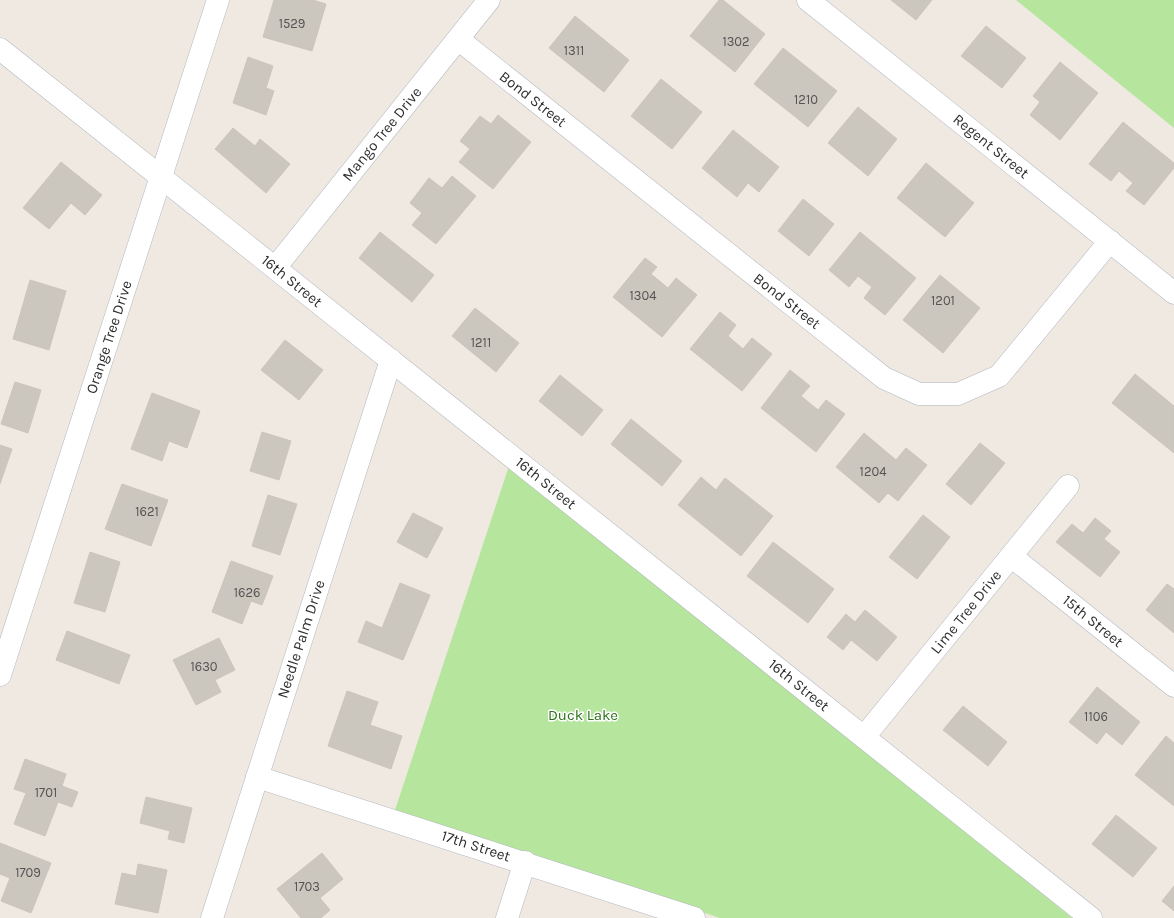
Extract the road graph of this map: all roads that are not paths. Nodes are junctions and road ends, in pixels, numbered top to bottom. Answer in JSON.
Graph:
{"nodes":[{"id":1,"x":218,"y":0,"type":"edge"},
{"id":2,"x":489,"y":0,"type":"edge"},
{"id":3,"x":808,"y":0,"type":"edge"},
{"id":4,"x":458,"y":40,"type":"junction"},
{"id":5,"x":0,"y":49,"type":"edge"},
{"id":6,"x":161,"y":177,"type":"junction"},
{"id":7,"x":1110,"y":241,"type":"junction"},
{"id":8,"x":275,"y":268,"type":"junction"},
{"id":9,"x":1174,"y":293,"type":"edge"},
{"id":10,"x":391,"y":360,"type":"junction"},
{"id":11,"x":1068,"y":486,"type":"dead end"},
{"id":12,"x":1011,"y":556,"type":"junction"},
{"id":13,"x":0,"y":675,"type":"edge"},
{"id":14,"x":1174,"y":686,"type":"edge"},
{"id":15,"x":864,"y":738,"type":"junction"},
{"id":16,"x":257,"y":777,"type":"junction"},
{"id":17,"x":525,"y":862,"type":"junction"},
{"id":18,"x":212,"y":918,"type":"edge"},
{"id":19,"x":507,"y":918,"type":"edge"},
{"id":20,"x":694,"y":918,"type":"edge"},
{"id":21,"x":1092,"y":918,"type":"edge"}],
"edges":[{"from":1,"to":6,"type":"street","name":"Orange Tree Drive"},
{"from":2,"to":4,"type":"street","name":"Mango Tree Drive"},
{"from":3,"to":7,"type":"street","name":"Regent Street"},
{"from":4,"to":7,"type":"street","name":"Bond Street"},
{"from":4,"to":8,"type":"street","name":"Mango Tree Drive"},
{"from":5,"to":6,"type":"street","name":"16th Street"},
{"from":6,"to":8,"type":"street","name":"16th Street"},
{"from":6,"to":13,"type":"street","name":"Orange Tree Drive"},
{"from":7,"to":9,"type":"street","name":"Regent Street"},
{"from":8,"to":10,"type":"street","name":"16th Street"},
{"from":10,"to":15,"type":"street","name":"16th Street"},
{"from":10,"to":16,"type":"street","name":"Needle Palm Drive"},
{"from":11,"to":12,"type":"street","name":"Lime Tree Drive"},
{"from":12,"to":14,"type":"street","name":"15th Street"},
{"from":12,"to":15,"type":"street","name":"Lime Tree Drive"},
{"from":15,"to":21,"type":"street","name":"16th Street"},
{"from":16,"to":17,"type":"street","name":"17th Street"},
{"from":16,"to":18,"type":"street","name":"Needle Palm Drive"},
{"from":17,"to":19,"type":"street"},
{"from":17,"to":20,"type":"street","name":"17th Street"}]}
